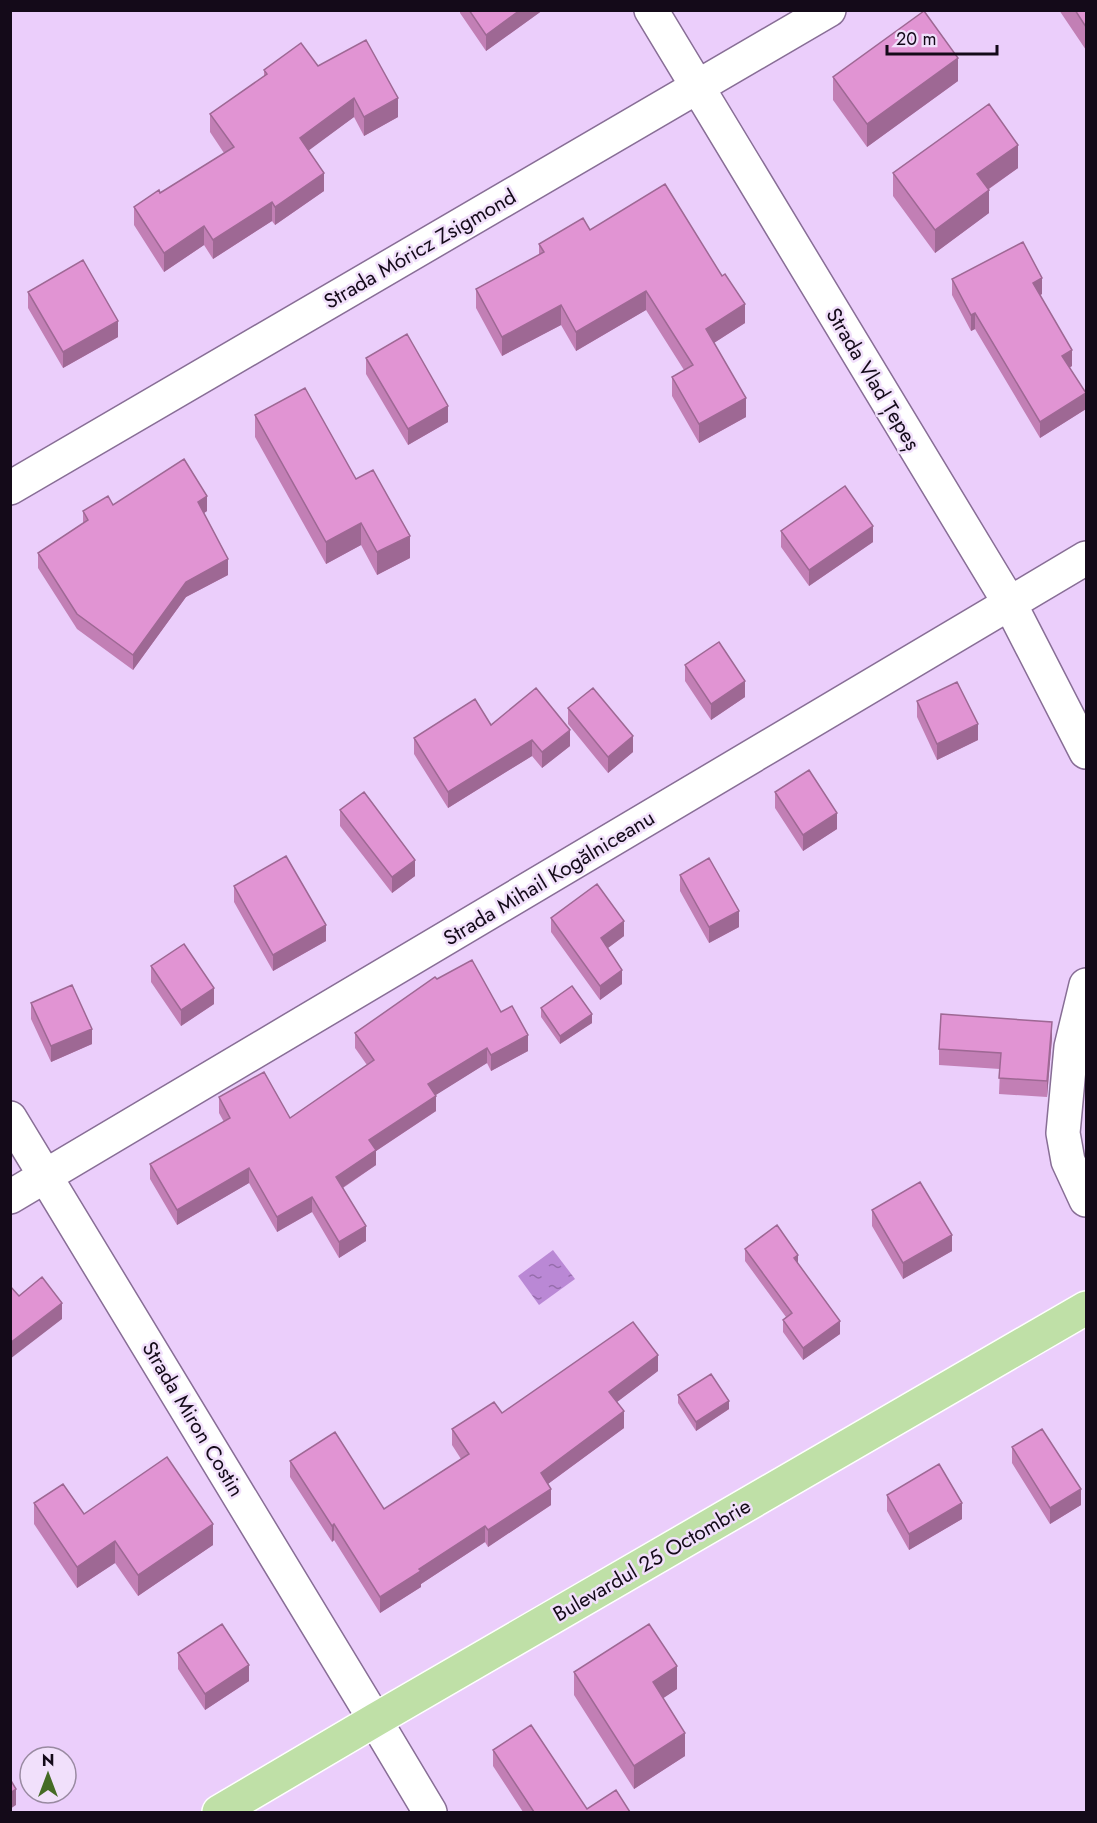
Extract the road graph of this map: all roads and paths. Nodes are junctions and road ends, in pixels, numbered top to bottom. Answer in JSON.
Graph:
{"nodes":[{"id":1,"x":651,"y":10,"type":"edge"},
{"id":2,"x":829,"y":10,"type":"edge"},
{"id":3,"x":696,"y":88,"type":"junction"},
{"id":4,"x":10,"y":488,"type":"edge"},
{"id":5,"x":1086,"y":558,"type":"edge"},
{"id":6,"x":1010,"y":604,"type":"junction"},
{"id":7,"x":1086,"y":752,"type":"edge"},
{"id":8,"x":1086,"y":985,"type":"edge"},
{"id":9,"x":10,"y":1118,"type":"edge"},
{"id":10,"x":45,"y":1176,"type":"junction"},
{"id":11,"x":10,"y":1197,"type":"edge"},
{"id":12,"x":1086,"y":1200,"type":"edge"},
{"id":13,"x":1086,"y":1308,"type":"edge"},
{"id":14,"x":375,"y":1720,"type":"junction"},
{"id":15,"x":219,"y":1812,"type":"edge"},
{"id":16,"x":430,"y":1812,"type":"edge"}],
"edges":[{"from":1,"to":3,"type":"street","name":"Strada Vlad Țepeș"},
{"from":2,"to":3,"type":"street","name":"Strada Móricz Zsigmond"},
{"from":3,"to":4,"type":"street","name":"Strada Móricz Zsigmond"},
{"from":3,"to":6,"type":"street","name":"Strada Vlad Țepeș"},
{"from":5,"to":6,"type":"street","name":"Strada Mihail Kogălniceanu"},
{"from":6,"to":7,"type":"street","name":"Strada Vlad Țepeș"},
{"from":6,"to":10,"type":"street","name":"Strada Mihail Kogălniceanu"},
{"from":8,"to":12,"type":"street"},
{"from":9,"to":10,"type":"street","name":"Strada Miron Costin"},
{"from":10,"to":11,"type":"street","name":"Strada Mihail Kogălniceanu"},
{"from":10,"to":14,"type":"street","name":"Strada Miron Costin"},
{"from":13,"to":14,"type":"main road","name":"Bulevardul 25 Octombrie"},
{"from":14,"to":15,"type":"main road","name":"Bulevardul 25 Octombrie"},
{"from":14,"to":16,"type":"street","name":"Strada Miron Costin"}]}
